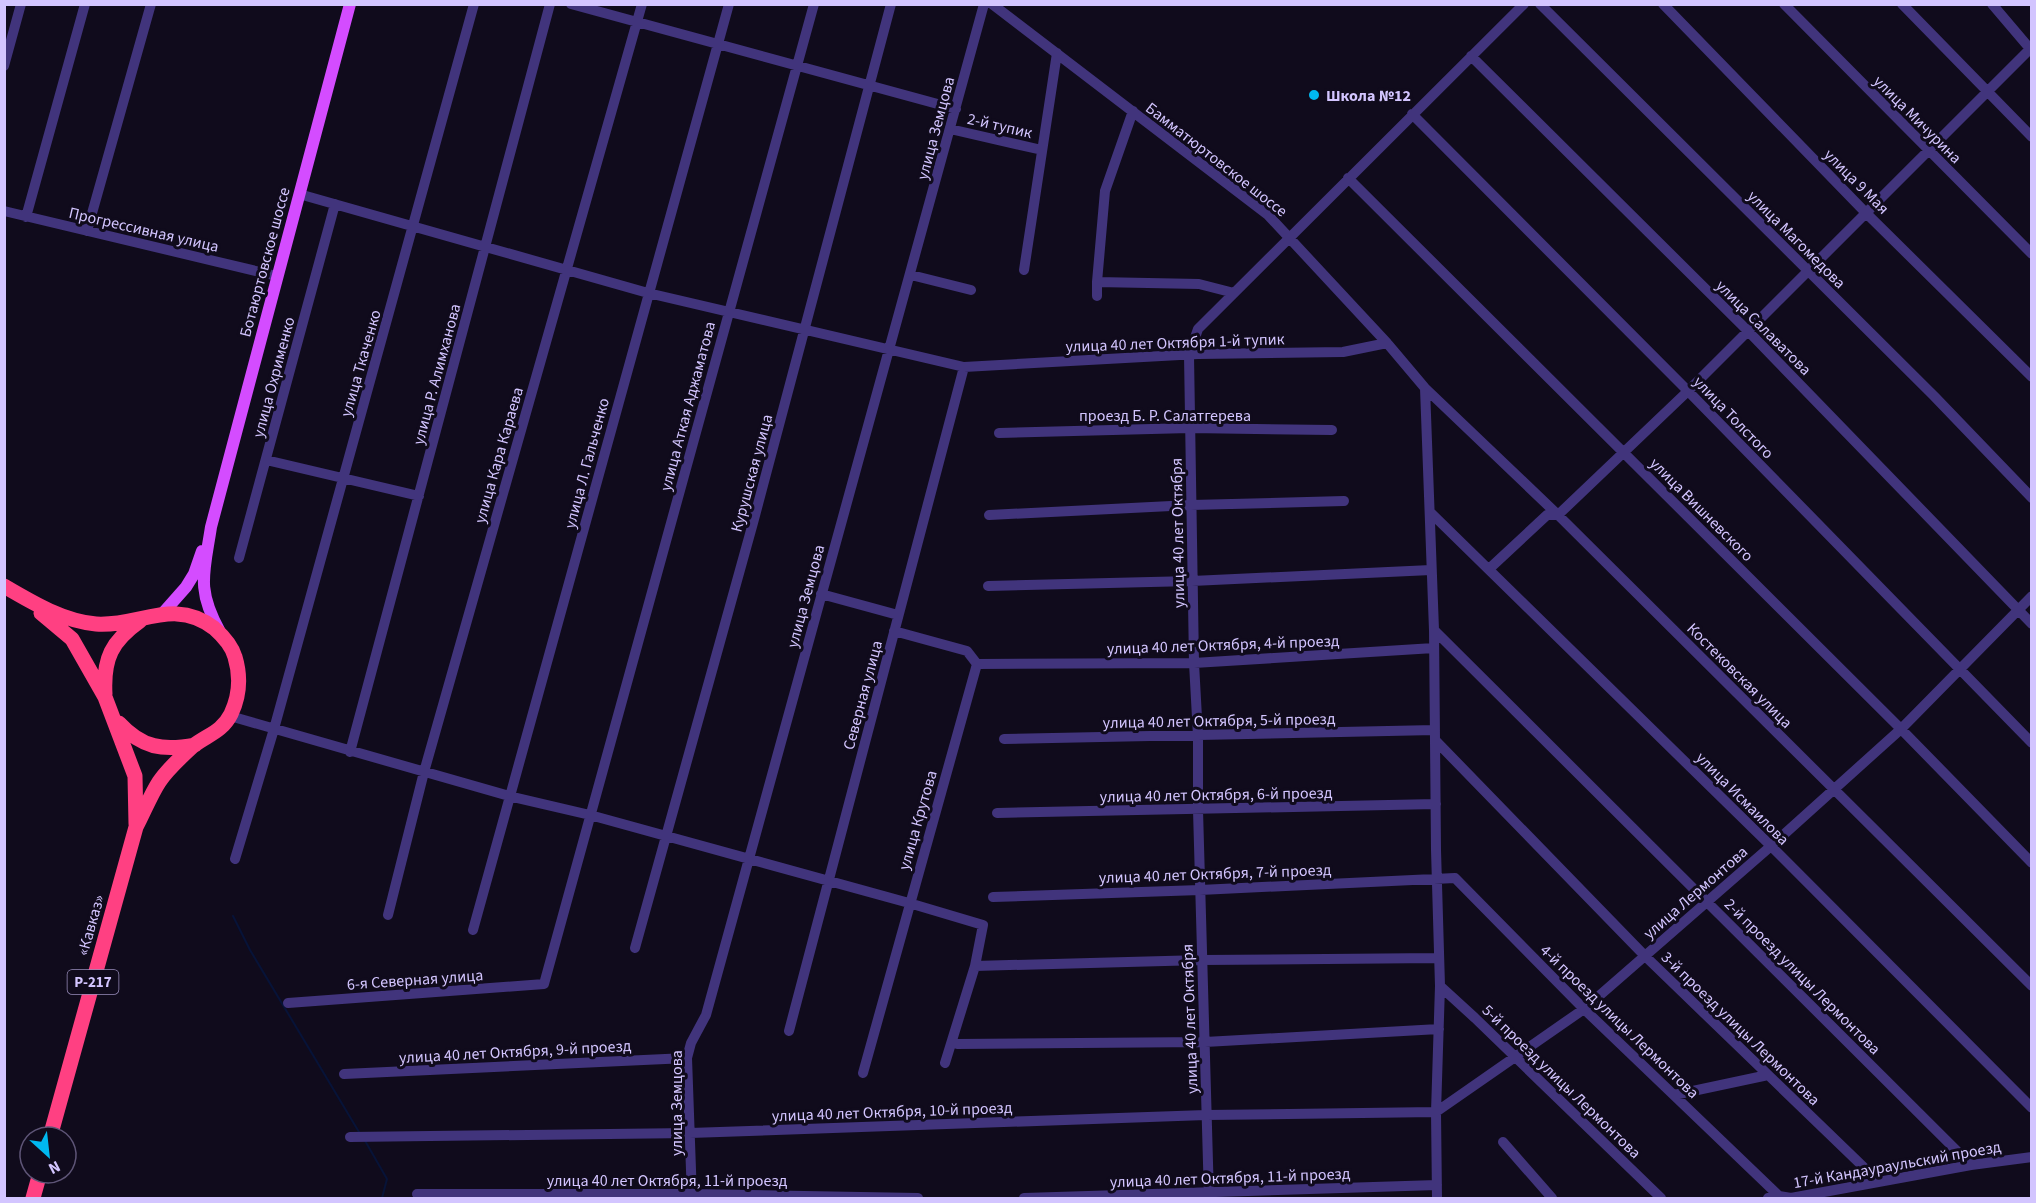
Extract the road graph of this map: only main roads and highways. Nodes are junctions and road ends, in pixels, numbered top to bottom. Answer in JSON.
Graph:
{"nodes":[{"id":1,"x":350,"y":4,"type":"edge"},
{"id":2,"x":211,"y":527,"type":"junction"},
{"id":3,"x":10,"y":589,"type":"edge"},
{"id":4,"x":163,"y":613,"type":"junction"},
{"id":5,"x":142,"y":620,"type":"junction"},
{"id":6,"x":222,"y":635,"type":"junction"},
{"id":7,"x":105,"y":697,"type":"junction"},
{"id":8,"x":114,"y":718,"type":"junction"},
{"id":9,"x":195,"y":745,"type":"junction"},
{"id":10,"x":136,"y":827,"type":"junction"},
{"id":11,"x":53,"y":1125,"type":"edge"}],
"edges":[{"from":1,"to":2,"type":"main road","name":"Ботаюртовское шоссе"},
{"from":2,"to":4,"type":"main road"},
{"from":2,"to":6,"type":"main road"},
{"from":3,"to":5,"type":"highway"},
{"from":3,"to":7,"type":"highway"},
{"from":4,"to":5,"type":"highway"},
{"from":4,"to":6,"type":"highway"},
{"from":5,"to":7,"type":"highway"},
{"from":6,"to":9,"type":"highway"},
{"from":7,"to":8,"type":"highway"},
{"from":8,"to":9,"type":"highway"},
{"from":8,"to":10,"type":"highway"},
{"from":9,"to":10,"type":"highway"},
{"from":10,"to":11,"type":"highway","name":"«Кавказ»","number":"Р-217"}]}
